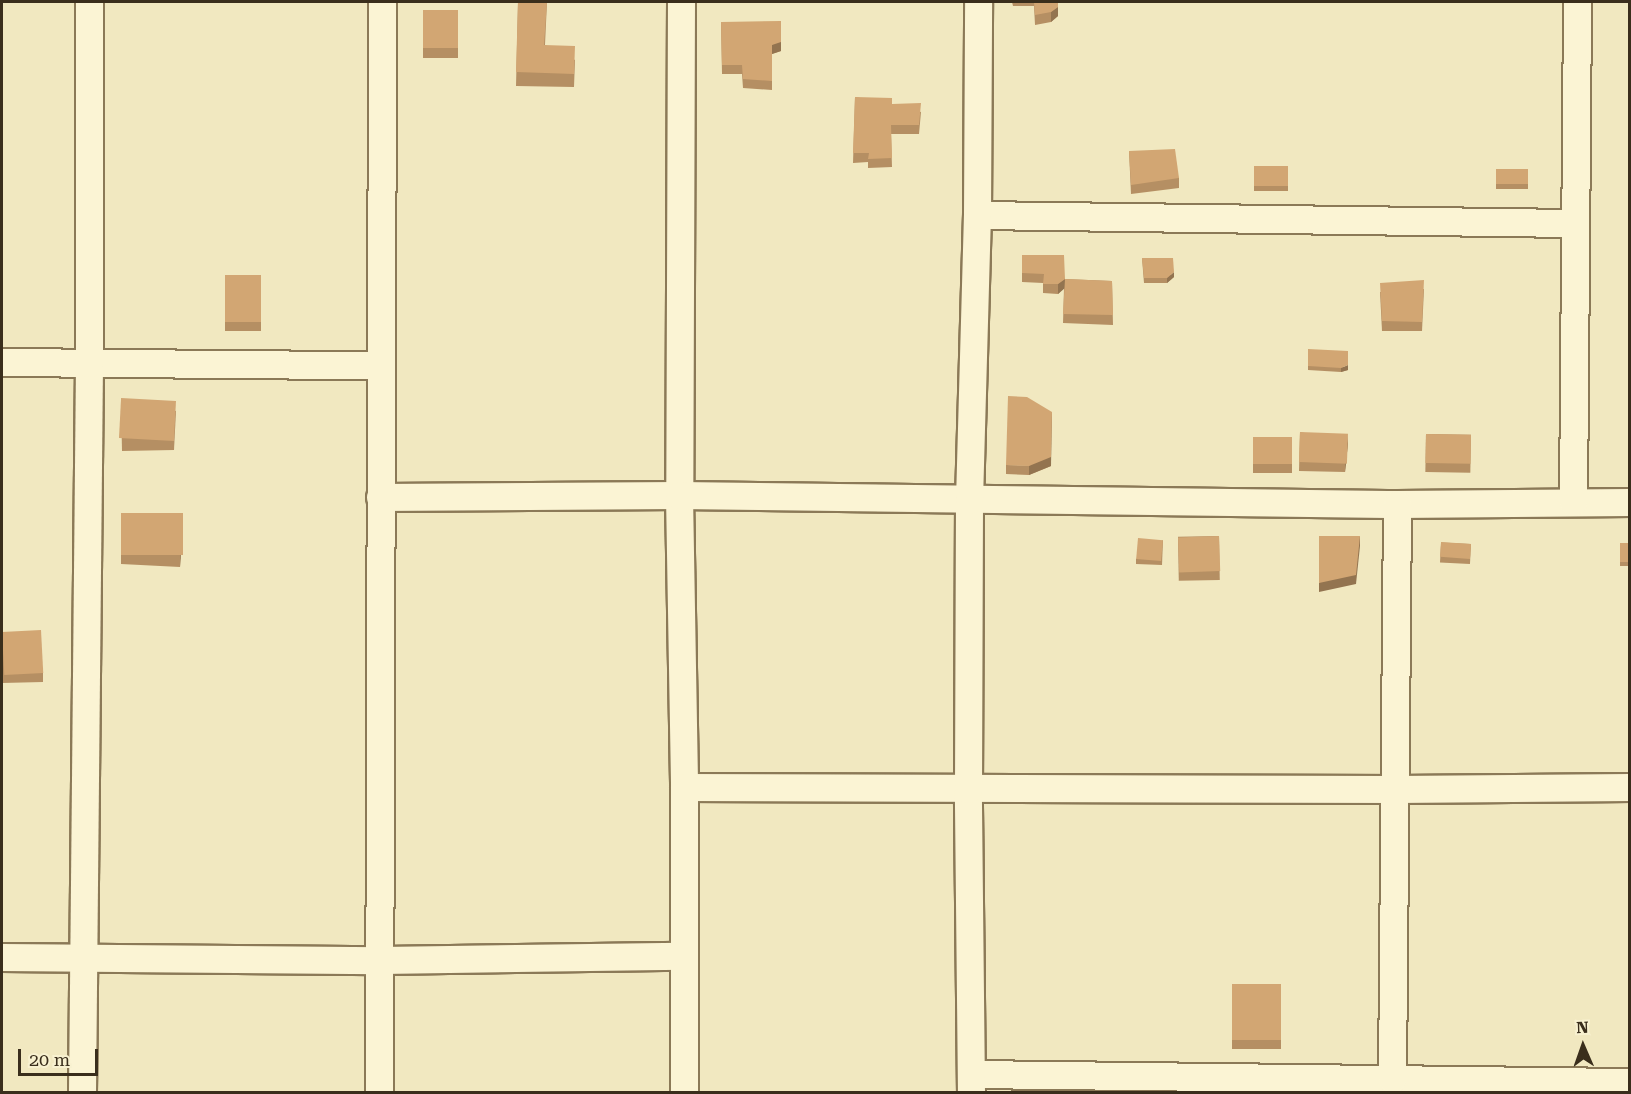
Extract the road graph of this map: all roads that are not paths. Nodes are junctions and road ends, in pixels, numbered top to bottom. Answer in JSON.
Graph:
{"nodes":[{"id":1,"x":89,"y":2,"type":"edge"},
{"id":2,"x":382,"y":2,"type":"edge"},
{"id":3,"x":681,"y":2,"type":"edge"},
{"id":4,"x":978,"y":2,"type":"edge"},
{"id":5,"x":1577,"y":2,"type":"edge"},
{"id":6,"x":977,"y":215,"type":"junction"},
{"id":7,"x":1575,"y":223,"type":"junction"},
{"id":8,"x":2,"y":362,"type":"edge"},
{"id":9,"x":89,"y":363,"type":"junction"},
{"id":10,"x":380,"y":365,"type":"junction"},
{"id":11,"x":679,"y":495,"type":"junction"},
{"id":12,"x":380,"y":497,"type":"junction"},
{"id":13,"x":969,"y":500,"type":"junction"},
{"id":14,"x":1573,"y":502,"type":"junction"},
{"id":15,"x":1629,"y":502,"type":"edge"},
{"id":16,"x":1397,"y":504,"type":"junction"},
{"id":17,"x":1629,"y":787,"type":"edge"},
{"id":18,"x":684,"y":788,"type":"junction"},
{"id":19,"x":968,"y":789,"type":"junction"},
{"id":20,"x":1396,"y":789,"type":"junction"},
{"id":21,"x":82,"y":956,"type":"junction"},
{"id":22,"x":682,"y":956,"type":"junction"},
{"id":23,"x":2,"y":957,"type":"edge"},
{"id":24,"x":381,"y":960,"type":"junction"},
{"id":25,"x":1392,"y":1079,"type":"junction"},
{"id":26,"x":1629,"y":1082,"type":"edge"},
{"id":27,"x":971,"y":1083,"type":"edge"},
{"id":28,"x":82,"y":1092,"type":"edge"},
{"id":29,"x":379,"y":1092,"type":"edge"},
{"id":30,"x":684,"y":1092,"type":"edge"}],
"edges":[{"from":1,"to":9,"type":"street"},
{"from":2,"to":10,"type":"street"},
{"from":3,"to":11,"type":"street"},
{"from":4,"to":6,"type":"street"},
{"from":5,"to":7,"type":"street"},
{"from":6,"to":7,"type":"street"},
{"from":6,"to":13,"type":"street"},
{"from":7,"to":14,"type":"street"},
{"from":8,"to":9,"type":"street"},
{"from":9,"to":10,"type":"street"},
{"from":9,"to":21,"type":"street"},
{"from":10,"to":12,"type":"street"},
{"from":11,"to":12,"type":"street"},
{"from":11,"to":13,"type":"street"},
{"from":11,"to":18,"type":"street"},
{"from":12,"to":24,"type":"street"},
{"from":13,"to":16,"type":"street"},
{"from":13,"to":19,"type":"street"},
{"from":14,"to":15,"type":"street"},
{"from":14,"to":16,"type":"street"},
{"from":16,"to":20,"type":"street"},
{"from":17,"to":20,"type":"street"},
{"from":18,"to":19,"type":"street"},
{"from":18,"to":22,"type":"street"},
{"from":19,"to":20,"type":"street"},
{"from":19,"to":27,"type":"street"},
{"from":20,"to":25,"type":"street"},
{"from":21,"to":23,"type":"street"},
{"from":21,"to":24,"type":"street"},
{"from":21,"to":28,"type":"street"},
{"from":22,"to":24,"type":"street"},
{"from":22,"to":30,"type":"street"},
{"from":24,"to":29,"type":"street"},
{"from":25,"to":26,"type":"street"},
{"from":25,"to":27,"type":"street"}]}
